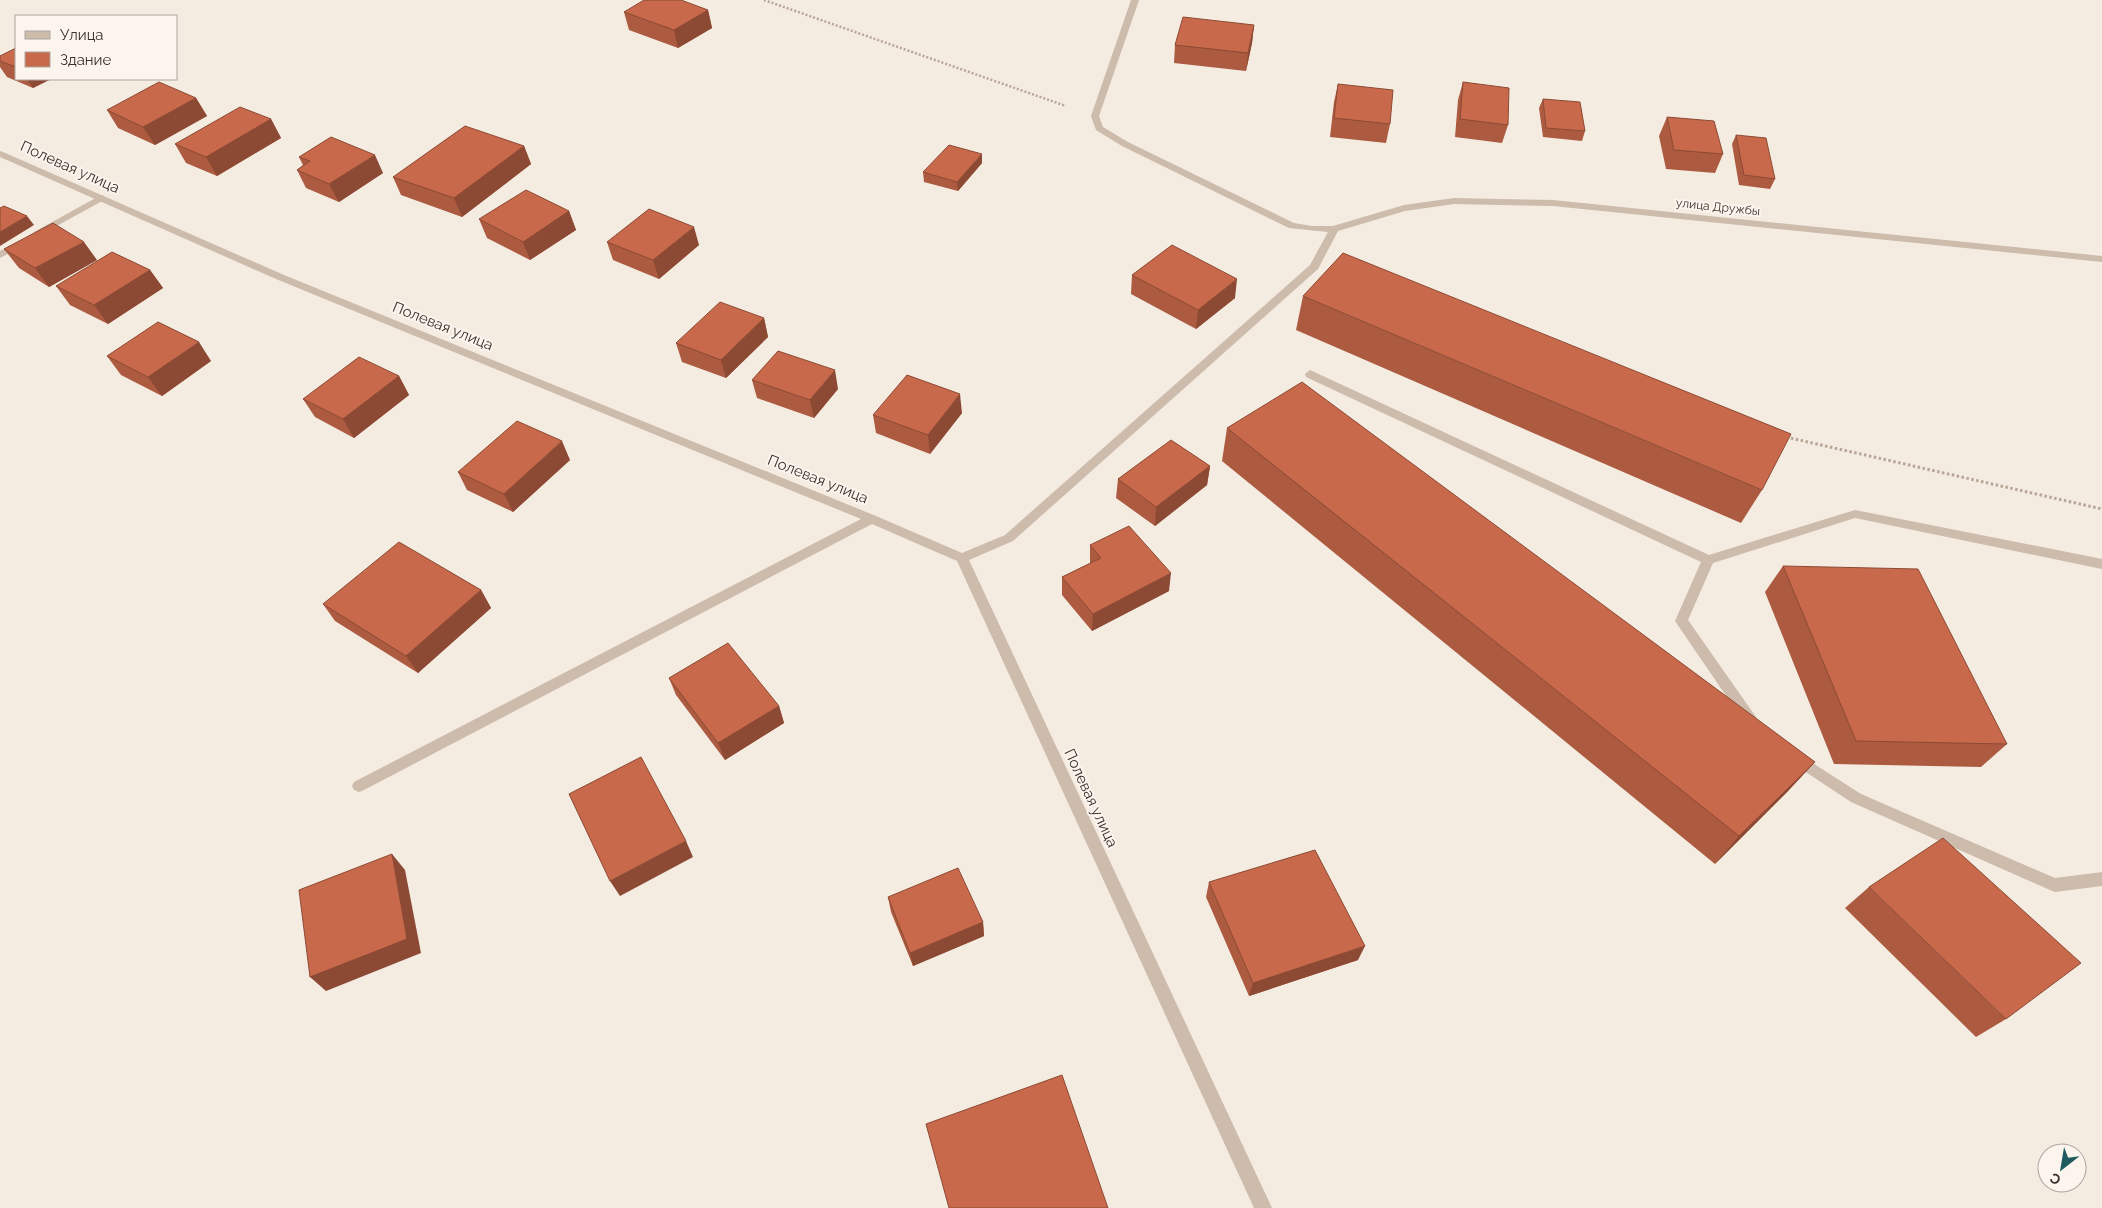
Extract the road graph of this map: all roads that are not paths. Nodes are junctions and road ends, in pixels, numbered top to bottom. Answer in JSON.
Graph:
{"nodes":[{"id":1,"x":1135,"y":0,"type":"edge"},
{"id":2,"x":0,"y":154,"type":"edge"},
{"id":3,"x":100,"y":198,"type":"junction"},
{"id":4,"x":1334,"y":229,"type":"junction"},
{"id":5,"x":0,"y":255,"type":"edge"},
{"id":6,"x":2102,"y":259,"type":"edge"},
{"id":7,"x":1310,"y":374,"type":"dead end"},
{"id":8,"x":872,"y":519,"type":"junction"},
{"id":9,"x":962,"y":558,"type":"junction"},
{"id":10,"x":1708,"y":560,"type":"junction"},
{"id":11,"x":2102,"y":564,"type":"edge"},
{"id":12,"x":1760,"y":734,"type":"edge"},
{"id":13,"x":1784,"y":750,"type":"edge"},
{"id":14,"x":359,"y":786,"type":"dead end"},
{"id":15,"x":2102,"y":879,"type":"edge"},
{"id":16,"x":1262,"y":1208,"type":"edge"}],
"edges":[{"from":1,"to":4,"type":"street","name":"улица Дружбы"},
{"from":2,"to":3,"type":"street","name":"Полевая улица"},
{"from":3,"to":5,"type":"street"},
{"from":3,"to":8,"type":"street","name":"Полевая улица"},
{"from":4,"to":6,"type":"street","name":"улица Дружбы"},
{"from":4,"to":9,"type":"street"},
{"from":7,"to":10,"type":"street"},
{"from":8,"to":9,"type":"street","name":"Полевая улица"},
{"from":8,"to":14,"type":"street"},
{"from":9,"to":16,"type":"street","name":"Полевая улица"},
{"from":10,"to":11,"type":"street"},
{"from":10,"to":12,"type":"street"},
{"from":13,"to":15,"type":"street"}]}
